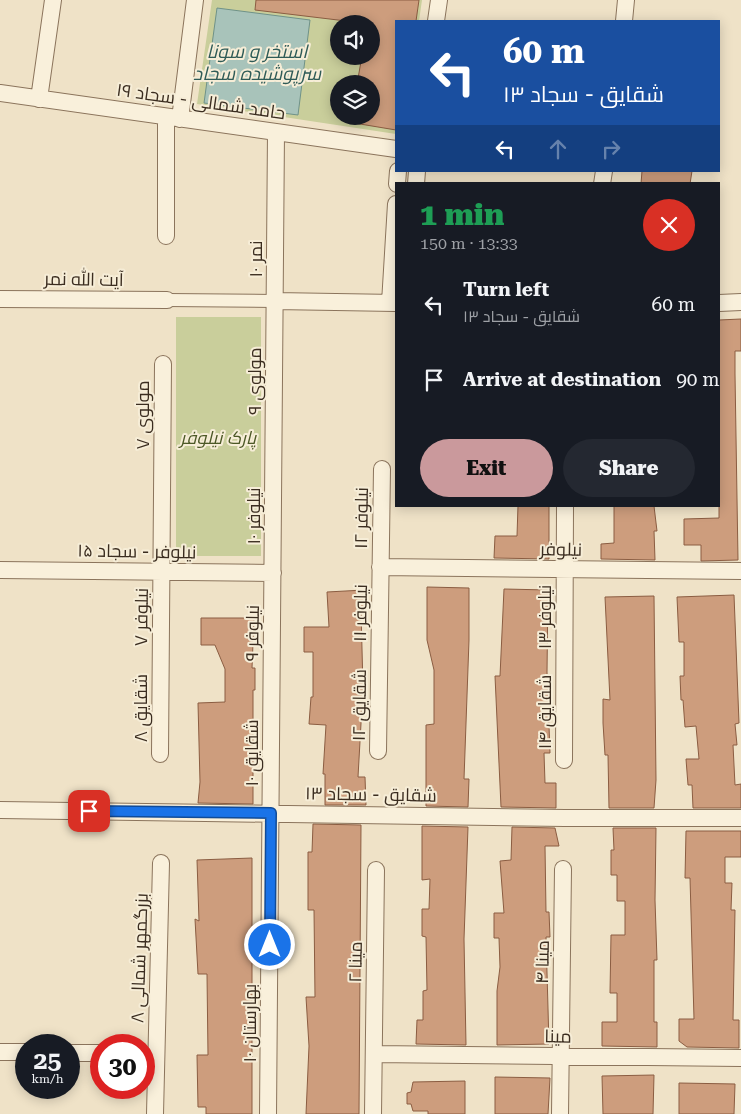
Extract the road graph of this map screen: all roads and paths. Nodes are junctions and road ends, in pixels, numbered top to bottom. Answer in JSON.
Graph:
{"nodes":[{"id":1,"x":53,"y":0,"type":"edge"},
{"id":2,"x":195,"y":0,"type":"edge"},
{"id":3,"x":439,"y":0,"type":"edge"},
{"id":4,"x":626,"y":0,"type":"edge"},
{"id":5,"x":436,"y":20,"type":"edge"},
{"id":6,"x":624,"y":20,"type":"edge"},
{"id":7,"x":0,"y":93,"type":"edge"},
{"id":8,"x":39,"y":99,"type":"junction"},
{"id":9,"x":173,"y":118,"type":"junction"},
{"id":10,"x":276,"y":132,"type":"junction"},
{"id":11,"x":395,"y":149,"type":"edge"},
{"id":12,"x":166,"y":236,"type":"dead end"},
{"id":13,"x":395,"y":237,"type":"edge"},
{"id":14,"x":0,"y":298,"type":"edge"},
{"id":15,"x":168,"y":300,"type":"joint"},
{"id":16,"x":275,"y":302,"type":"junction"},
{"id":17,"x":741,"y":302,"type":"edge"},
{"id":18,"x":393,"y":303,"type":"edge"},
{"id":19,"x":720,"y":303,"type":"edge"},
{"id":20,"x":163,"y":364,"type":"dead end"},
{"id":21,"x":274,"y":460,"type":"joint"},
{"id":22,"x":382,"y":469,"type":"dead end"},
{"id":23,"x":566,"y":507,"type":"edge"},
{"id":24,"x":380,"y":568,"type":"junction"},
{"id":25,"x":565,"y":569,"type":"junction"},
{"id":26,"x":0,"y":570,"type":"edge"},
{"id":27,"x":161,"y":571,"type":"junction"},
{"id":28,"x":741,"y":571,"type":"edge"},
{"id":29,"x":273,"y":573,"type":"junction"},
{"id":30,"x":379,"y":659,"type":"joint"},
{"id":31,"x":160,"y":663,"type":"joint"},
{"id":32,"x":564,"y":665,"type":"joint"},
{"id":33,"x":272,"y":693,"type":"joint"},
{"id":34,"x":378,"y":751,"type":"dead end"},
{"id":35,"x":160,"y":754,"type":"dead end"},
{"id":36,"x":564,"y":760,"type":"dead end"},
{"id":37,"x":0,"y":810,"type":"edge"},
{"id":38,"x":271,"y":813,"type":"junction"},
{"id":39,"x":741,"y":818,"type":"edge"},
{"id":40,"x":161,"y":863,"type":"dead end"},
{"id":41,"x":563,"y":869,"type":"dead end"},
{"id":42,"x":376,"y":870,"type":"dead end"},
{"id":43,"x":151,"y":1034,"type":"edge"},
{"id":44,"x":0,"y":1052,"type":"edge"},
{"id":45,"x":15,"y":1052,"type":"edge"},
{"id":46,"x":374,"y":1054,"type":"junction"},
{"id":47,"x":561,"y":1056,"type":"junction"},
{"id":48,"x":741,"y":1058,"type":"edge"},
{"id":49,"x":154,"y":1099,"type":"edge"},
{"id":50,"x":155,"y":1114,"type":"edge"},
{"id":51,"x":268,"y":1114,"type":"edge"},
{"id":52,"x":373,"y":1114,"type":"edge"},
{"id":53,"x":560,"y":1114,"type":"edge"}],
"edges":[{"from":1,"to":8,"type":"street"},
{"from":2,"to":9,"type":"street"},
{"from":3,"to":5,"type":"street"},
{"from":4,"to":6,"type":"street"},
{"from":7,"to":8,"type":"street","name":"حامد شمالی - سجاد ۱۹"},
{"from":8,"to":9,"type":"street","name":"حامد شمالی - سجاد ۱۹"},
{"from":9,"to":10,"type":"street","name":"حامد شمالی - سجاد ۱۹"},
{"from":9,"to":12,"type":"street"},
{"from":10,"to":11,"type":"street","name":"حامد شمالی - سجاد ۱۹"},
{"from":10,"to":16,"type":"street","name":"نمر ۱۰"},
{"from":13,"to":18,"type":"street"},
{"from":14,"to":15,"type":"street","name":"آیت الله نمر"},
{"from":15,"to":16,"type":"street"},
{"from":16,"to":18,"type":"street"},
{"from":16,"to":21,"type":"street","name":"مولوی ۹"},
{"from":17,"to":19,"type":"street"},
{"from":20,"to":27,"type":"street","name":"مولوی ۷"},
{"from":21,"to":29,"type":"street","name":"نیلوفر ۱۰"},
{"from":22,"to":24,"type":"street","name":"نیلوفر ۱۲"},
{"from":23,"to":25,"type":"street","name":"نیلوفر ۱۳"},
{"from":24,"to":25,"type":"street","name":"نیلوفر"},
{"from":24,"to":30,"type":"street","name":"نیلوفر ۱۱"},
{"from":25,"to":28,"type":"street","name":"نیلوفر"},
{"from":25,"to":32,"type":"street","name":"نیلوفر ۱۳"},
{"from":26,"to":27,"type":"street","name":"نیلوفر - سجاد ۱۵"},
{"from":27,"to":29,"type":"street","name":"نیلوفر - سجاد ۱۵"},
{"from":27,"to":31,"type":"street","name":"نیلوفر ۷"},
{"from":29,"to":33,"type":"street","name":"نیلوفر ۹"},
{"from":30,"to":34,"type":"street","name":"شقایق ۱۲"},
{"from":31,"to":35,"type":"street","name":"شقایق ۸"},
{"from":32,"to":36,"type":"street","name":"شقایق ۱۴"},
{"from":33,"to":38,"type":"street","name":"شقایق ۱۰"},
{"from":37,"to":38,"type":"street","name":"شقایق - سجاد ۱۳"},
{"from":38,"to":39,"type":"street","name":"شقایق - سجاد ۱۳"},
{"from":38,"to":51,"type":"street","name":"بهارستان ۱۰"},
{"from":40,"to":43,"type":"street","name":"بزرگمهر شمالی ۸"},
{"from":41,"to":47,"type":"street","name":"مینا ۴"},
{"from":42,"to":46,"type":"street","name":"مینا ۲"},
{"from":44,"to":45,"type":"street"},
{"from":46,"to":47,"type":"street","name":"مینا"},
{"from":46,"to":52,"type":"street","name":"مینا ۲"},
{"from":47,"to":48,"type":"street","name":"مینا"},
{"from":47,"to":53,"type":"street","name":"مینا ۴"},
{"from":49,"to":50,"type":"street","name":"بزرگمهر شمالی ۸"}]}
